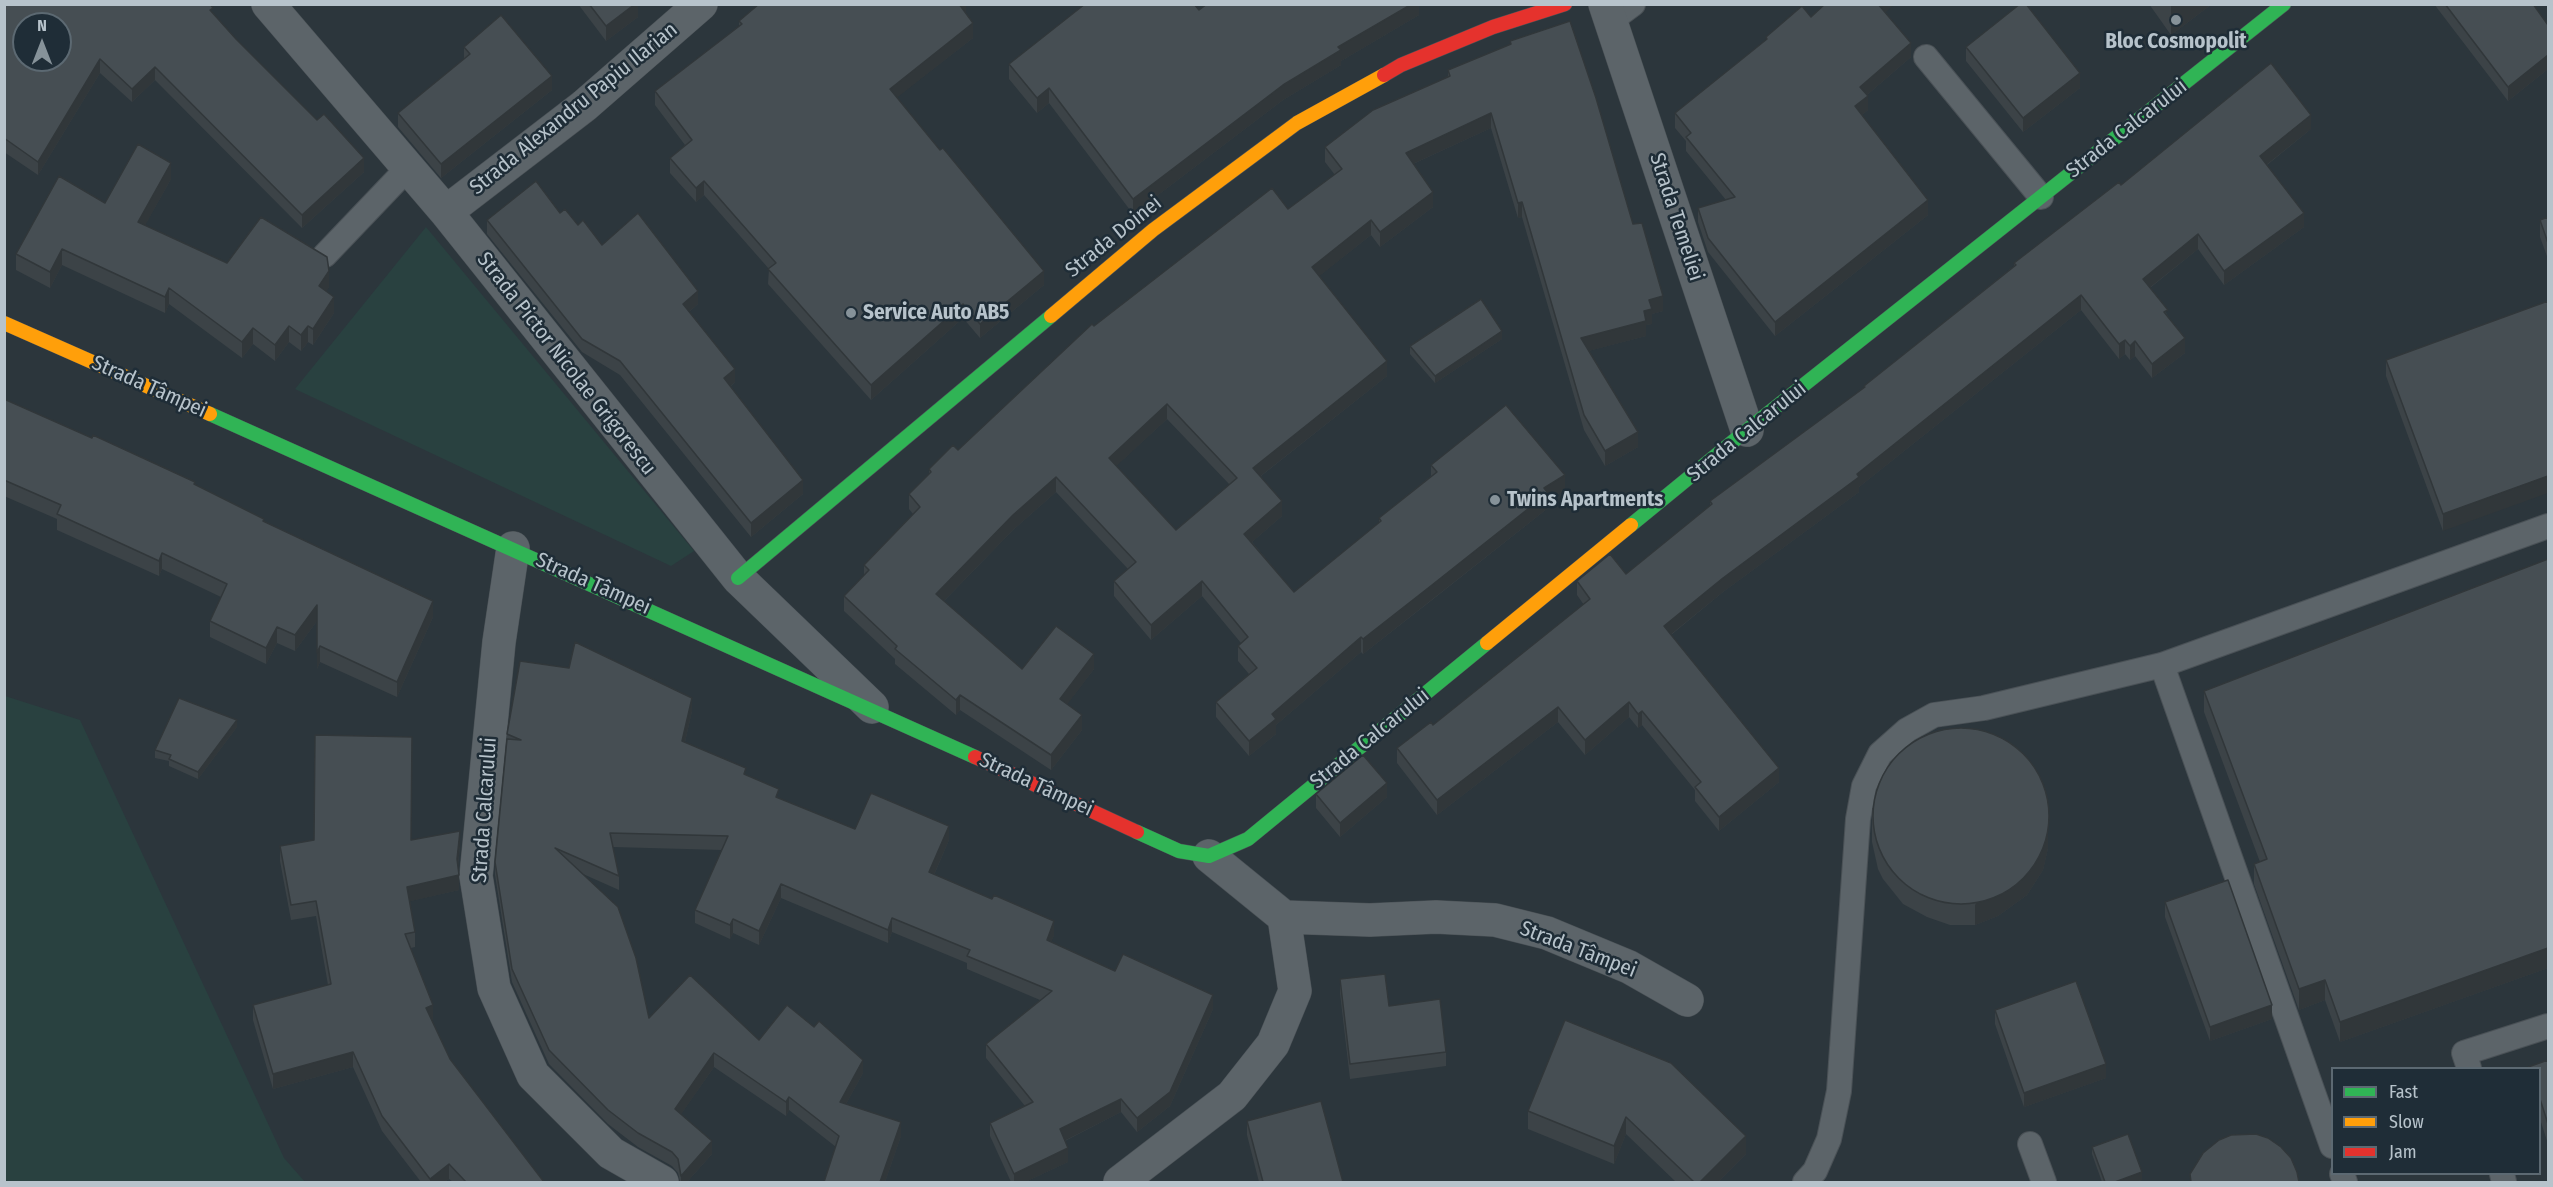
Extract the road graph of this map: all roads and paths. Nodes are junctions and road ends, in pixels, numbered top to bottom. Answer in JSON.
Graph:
{"nodes":[{"id":1,"x":268,"y":4,"type":"edge"},
{"id":2,"x":701,"y":4,"type":"edge"},
{"id":3,"x":1564,"y":4,"type":"edge"},
{"id":4,"x":2284,"y":4,"type":"edge"},
{"id":5,"x":1616,"y":10,"type":"edge"},
{"id":6,"x":1926,"y":57,"type":"dead end"},
{"id":7,"x":408,"y":168,"type":"junction"},
{"id":8,"x":2042,"y":197,"type":"junction"},
{"id":9,"x":446,"y":212,"type":"junction"},
{"id":10,"x":325,"y":255,"type":"edge"},
{"id":11,"x":4,"y":323,"type":"edge"},
{"id":12,"x":1747,"y":430,"type":"junction"},
{"id":13,"x":2548,"y":526,"type":"edge"},
{"id":14,"x":513,"y":548,"type":"junction"},
{"id":15,"x":738,"y":578,"type":"junction"},
{"id":16,"x":2162,"y":665,"type":"junction"},
{"id":17,"x":876,"y":711,"type":"junction"},
{"id":18,"x":1194,"y":854,"type":"junction"},
{"id":19,"x":1284,"y":917,"type":"junction"},
{"id":20,"x":1687,"y":1000,"type":"dead end"},
{"id":21,"x":2548,"y":1026,"type":"edge"},
{"id":22,"x":2469,"y":1067,"type":"edge"},
{"id":23,"x":2331,"y":1143,"type":"edge"},
{"id":24,"x":2030,"y":1144,"type":"dead end"},
{"id":25,"x":662,"y":1182,"type":"edge"},
{"id":26,"x":1120,"y":1182,"type":"edge"},
{"id":27,"x":1805,"y":1182,"type":"edge"},
{"id":28,"x":2044,"y":1182,"type":"edge"}],
"edges":[{"from":1,"to":7,"type":"street","name":"Strada Pictor Nicolae Grigorescu"},
{"from":2,"to":9,"type":"street","name":"Strada Alexandru Papiu Ilarian"},
{"from":3,"to":15,"type":"street","name":"Strada Doinei"},
{"from":4,"to":8,"type":"street","name":"Strada Calcarului"},
{"from":5,"to":12,"type":"street","name":"Strada Temeliei"},
{"from":6,"to":8,"type":"lane"},
{"from":7,"to":9,"type":"street","name":"Strada Pictor Nicolae Grigorescu"},
{"from":7,"to":10,"type":"lane"},
{"from":8,"to":12,"type":"street","name":"Strada Calcarului"},
{"from":9,"to":15,"type":"street","name":"Strada Pictor Nicolae Grigorescu"},
{"from":11,"to":14,"type":"street","name":"Strada Tâmpei"},
{"from":12,"to":18,"type":"street","name":"Strada Calcarului"},
{"from":13,"to":16,"type":"lane"},
{"from":14,"to":17,"type":"street","name":"Strada Tâmpei"},
{"from":14,"to":25,"type":"street","name":"Strada Calcarului"},
{"from":15,"to":17,"type":"street","name":"Strada Pictor Nicolae Grigorescu"},
{"from":16,"to":23,"type":"lane"},
{"from":16,"to":27,"type":"lane"},
{"from":17,"to":18,"type":"street","name":"Strada Tâmpei"},
{"from":18,"to":19,"type":"street"},
{"from":19,"to":20,"type":"street","name":"Strada Tâmpei"},
{"from":19,"to":26,"type":"street"},
{"from":21,"to":22,"type":"lane"},
{"from":24,"to":28,"type":"lane"}]}
